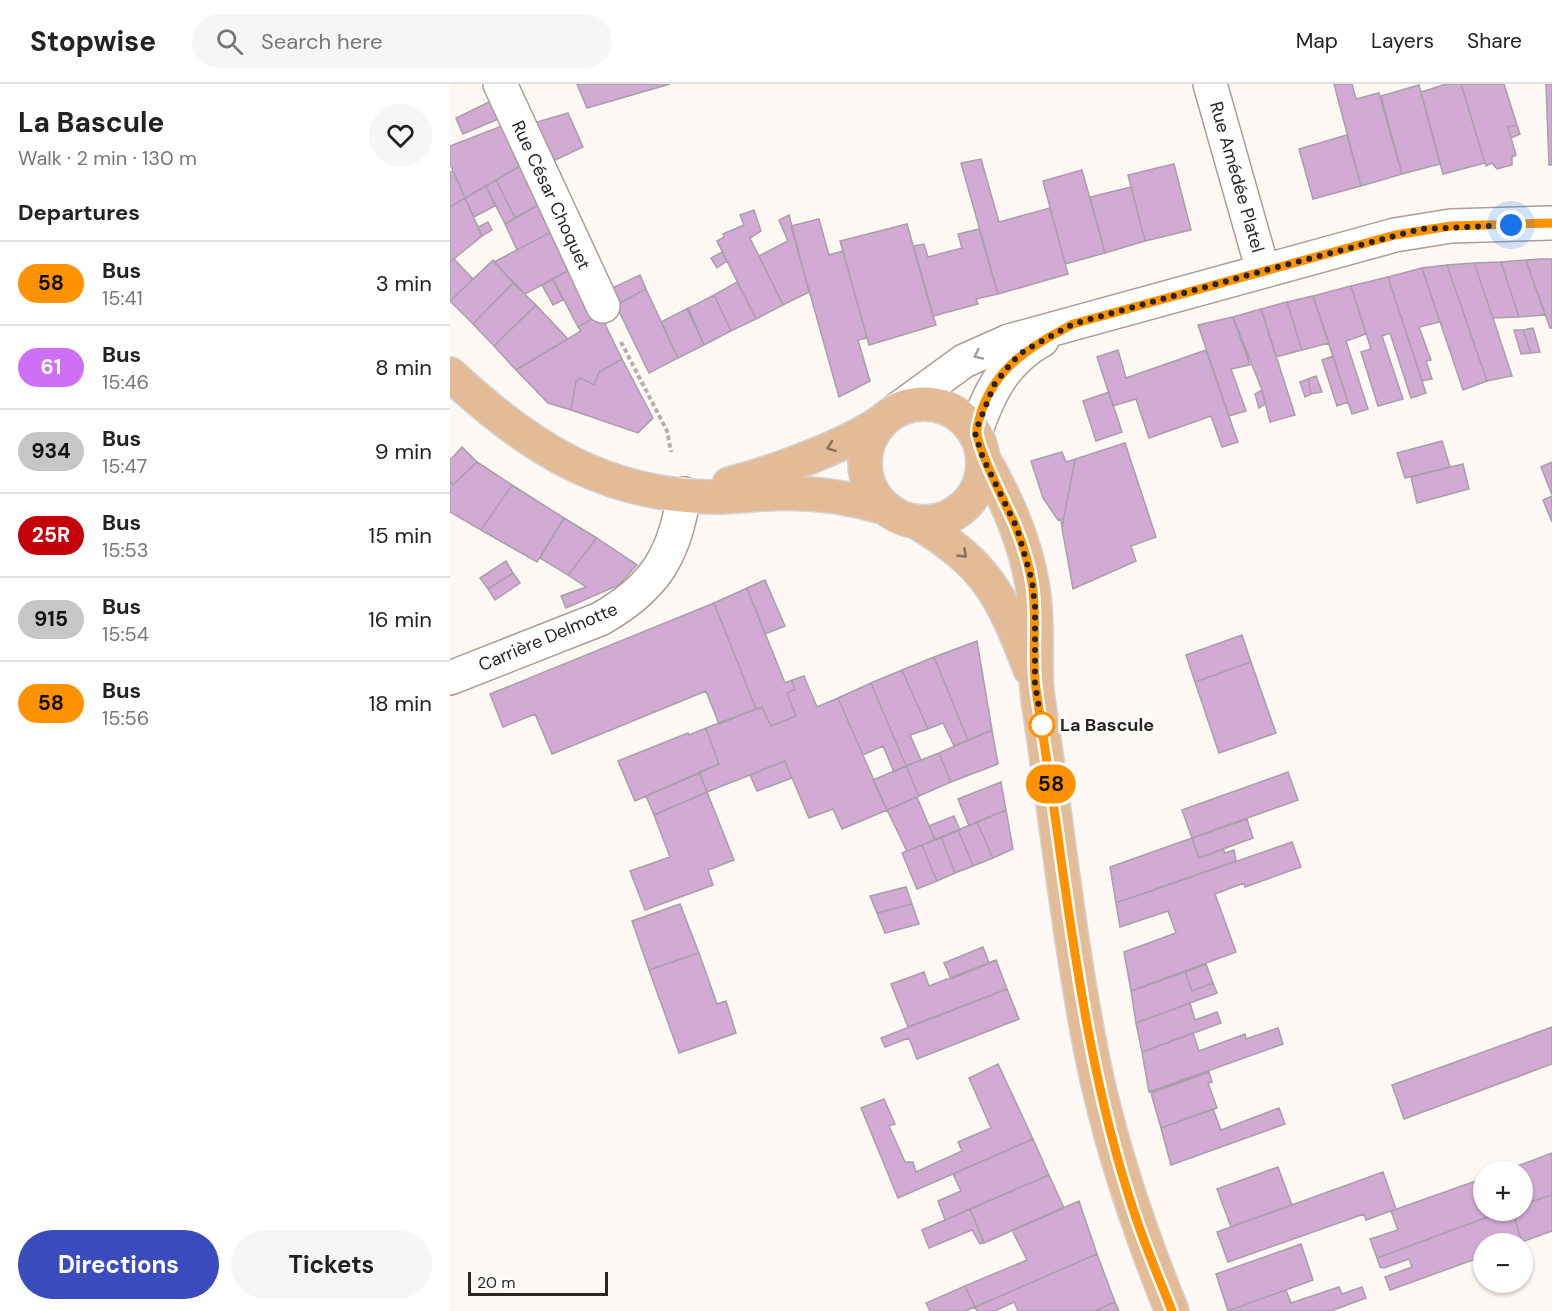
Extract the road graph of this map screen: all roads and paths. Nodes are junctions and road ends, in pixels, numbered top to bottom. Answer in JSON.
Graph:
{"nodes":[{"id":1,"x":500,"y":84,"type":"edge"},
{"id":2,"x":1210,"y":84,"type":"edge"},
{"id":3,"x":1552,"y":223,"type":"edge"},
{"id":4,"x":1263,"y":271,"type":"junction"},
{"id":5,"x":603,"y":306,"type":"joint"},
{"id":6,"x":1073,"y":324,"type":"junction"},
{"id":7,"x":450,"y":374,"type":"edge"},
{"id":8,"x":890,"y":415,"type":"junction"},
{"id":9,"x":979,"y":445,"type":"junction"},
{"id":10,"x":684,"y":494,"type":"junction"},
{"id":11,"x":900,"y":515,"type":"junction"},
{"id":12,"x":450,"y":678,"type":"edge"},
{"id":13,"x":1035,"y":684,"type":"junction"},
{"id":14,"x":1172,"y":1311,"type":"edge"}],
"edges":[{"from":1,"to":5,"type":"street","name":"Rue César Choquet"},
{"from":2,"to":4,"type":"street","name":"Rue Amédée Platel"},
{"from":3,"to":4,"type":"street"},
{"from":4,"to":6,"type":"street"},
{"from":5,"to":10,"type":"path"},
{"from":6,"to":8,"type":"street","one_way":true},
{"from":6,"to":9,"type":"street"},
{"from":7,"to":10,"type":"main road"},
{"from":8,"to":9,"type":"main road"},
{"from":8,"to":10,"type":"main road","one_way":true},
{"from":8,"to":11,"type":"main road"},
{"from":9,"to":11,"type":"main road"},
{"from":9,"to":13,"type":"main road"},
{"from":10,"to":11,"type":"main road"},
{"from":10,"to":12,"type":"street","name":"Carrière Delmotte"},
{"from":11,"to":13,"type":"main road","one_way":true},
{"from":13,"to":14,"type":"main road"}]}
